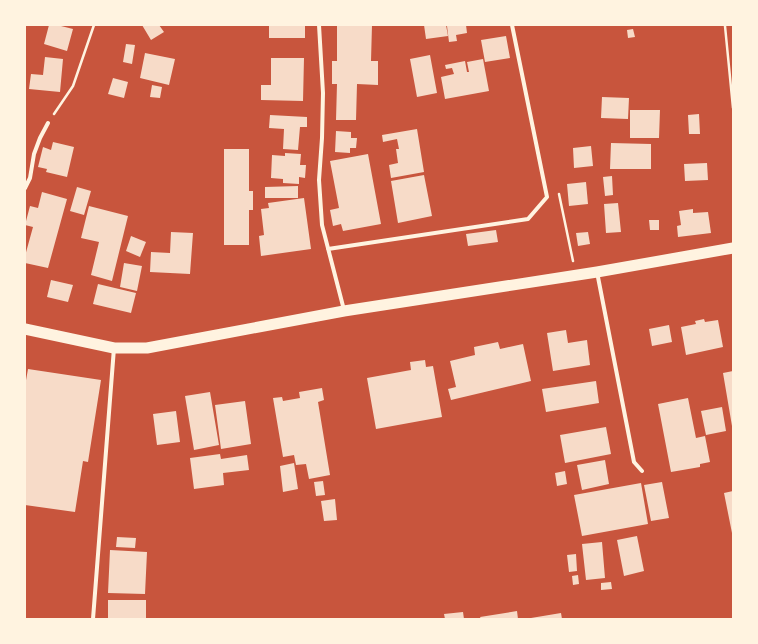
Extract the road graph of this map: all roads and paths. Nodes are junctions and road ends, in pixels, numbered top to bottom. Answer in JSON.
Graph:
{"nodes":[{"id":1,"x":94,"y":25,"type":"edge"},
{"id":2,"x":319,"y":25,"type":"edge"},
{"id":3,"x":512,"y":25,"type":"edge"},
{"id":4,"x":725,"y":26,"type":"dead end"},
{"id":5,"x":733,"y":108,"type":"edge"},
{"id":6,"x":48,"y":123,"type":"joint"},
{"id":7,"x":25,"y":188,"type":"edge"},
{"id":8,"x":733,"y":248,"type":"edge"},
{"id":9,"x":328,"y":249,"type":"junction"},
{"id":10,"x":597,"y":272,"type":"junction"},
{"id":11,"x":344,"y":311,"type":"junction"},
{"id":12,"x":25,"y":329,"type":"edge"},
{"id":13,"x":114,"y":348,"type":"junction"},
{"id":14,"x":642,"y":471,"type":"dead end"},
{"id":15,"x":93,"y":619,"type":"edge"}],
"edges":[{"from":1,"to":6,"type":"path"},
{"from":2,"to":9,"type":"street"},
{"from":3,"to":9,"type":"street"},
{"from":4,"to":5,"type":"path"},
{"from":6,"to":7,"type":"street"},
{"from":8,"to":10,"type":"highway"},
{"from":9,"to":11,"type":"street"},
{"from":10,"to":11,"type":"highway"},
{"from":10,"to":14,"type":"street"},
{"from":11,"to":13,"type":"highway"},
{"from":12,"to":13,"type":"highway"},
{"from":13,"to":15,"type":"street"}]}
